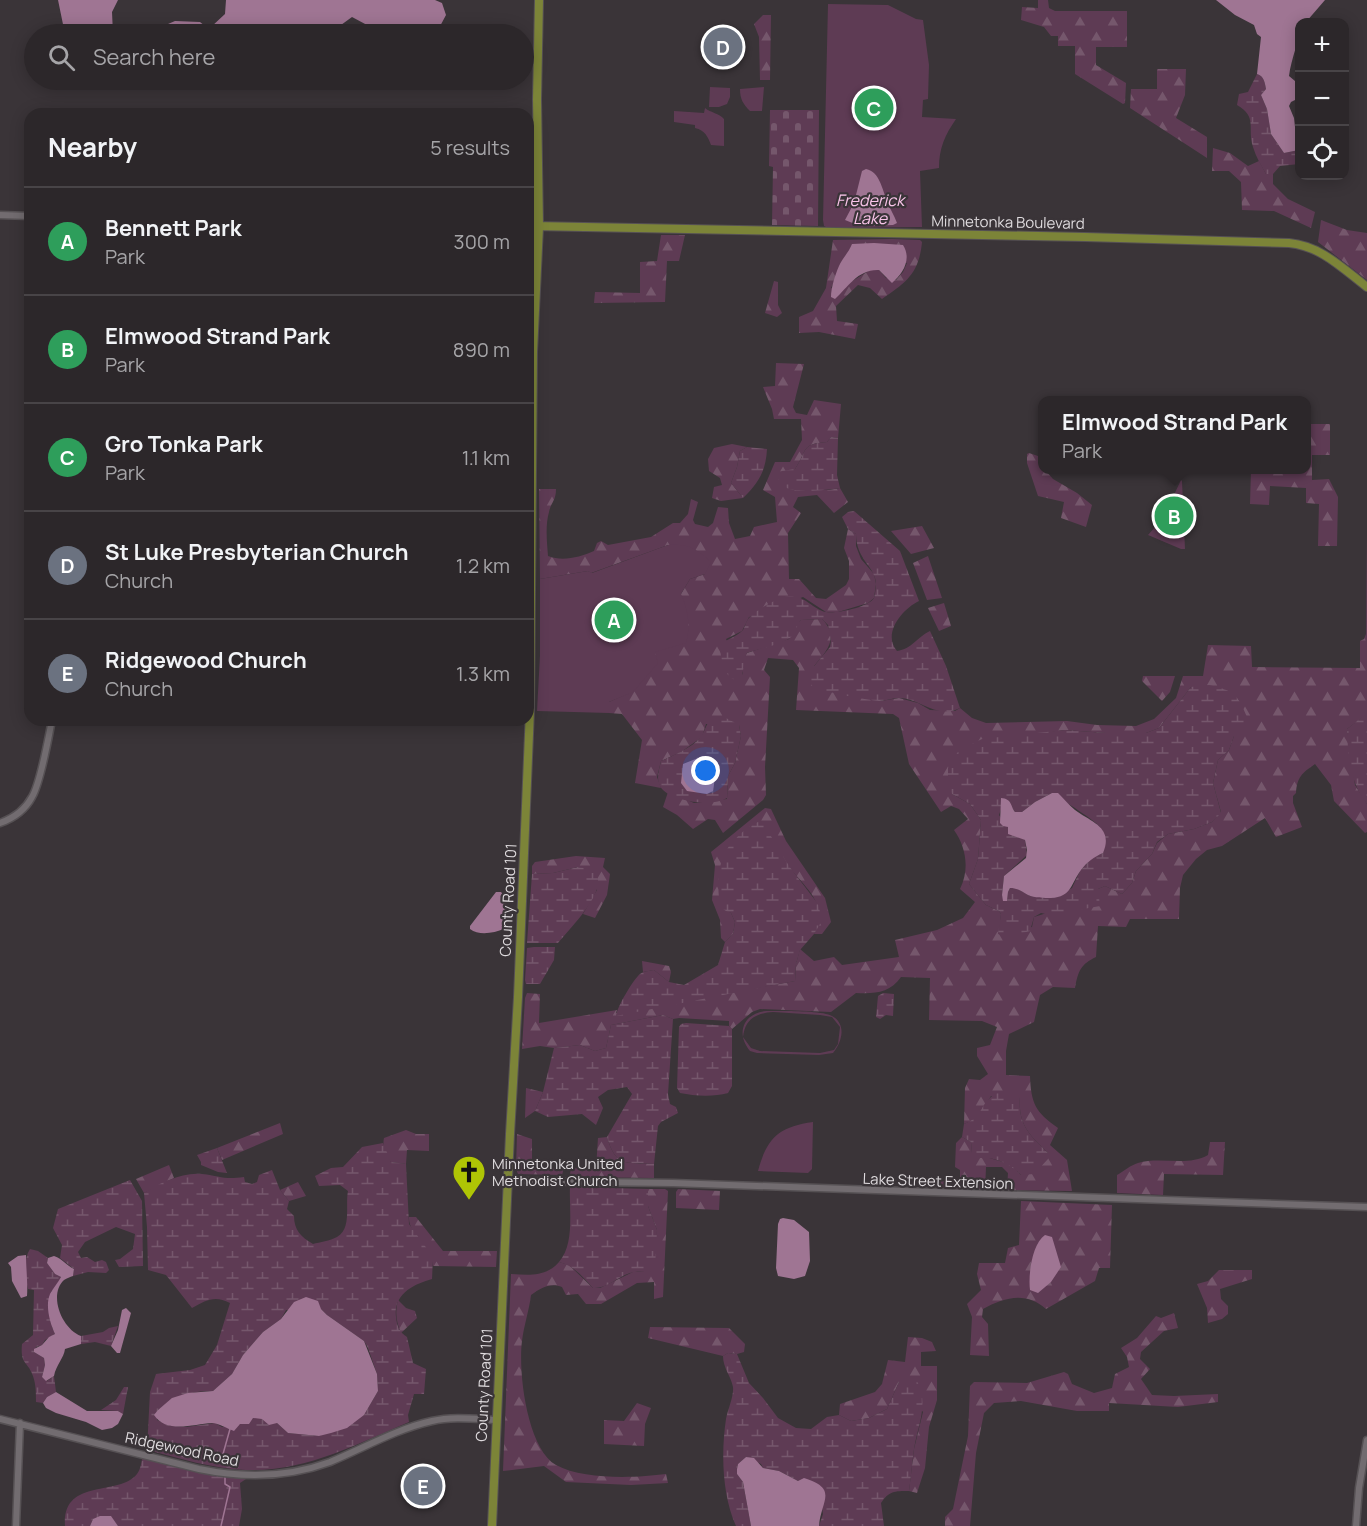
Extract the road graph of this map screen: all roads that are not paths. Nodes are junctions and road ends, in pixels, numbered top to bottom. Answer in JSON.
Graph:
{"nodes":[{"id":1,"x":539,"y":0,"type":"edge"},
{"id":2,"x":534,"y":147,"type":"edge"},
{"id":3,"x":0,"y":215,"type":"edge"},
{"id":4,"x":24,"y":216,"type":"edge"},
{"id":5,"x":534,"y":226,"type":"edge"},
{"id":6,"x":534,"y":264,"type":"edge"},
{"id":7,"x":1367,"y":287,"type":"edge"},
{"id":8,"x":534,"y":332,"type":"edge"},
{"id":9,"x":50,"y":726,"type":"edge"},
{"id":10,"x":529,"y":726,"type":"edge"},
{"id":11,"x":0,"y":823,"type":"edge"},
{"id":12,"x":508,"y":1180,"type":"junction"},
{"id":13,"x":1367,"y":1207,"type":"edge"},
{"id":14,"x":0,"y":1419,"type":"edge"},
{"id":15,"x":496,"y":1420,"type":"junction"},
{"id":16,"x":20,"y":1423,"type":"junction"},
{"id":17,"x":1367,"y":1440,"type":"edge"},
{"id":18,"x":16,"y":1526,"type":"edge"},
{"id":19,"x":492,"y":1526,"type":"edge"},
{"id":20,"x":1356,"y":1526,"type":"edge"}],
"edges":[{"from":1,"to":2,"type":"main road","name":"County Road 101"},
{"from":3,"to":4,"type":"street"},
{"from":5,"to":7,"type":"main road","name":"Minnetonka Boulevard"},
{"from":6,"to":8,"type":"main road","name":"County Road 101"},
{"from":9,"to":11,"type":"street"},
{"from":10,"to":12,"type":"main road","name":"County Road 101"},
{"from":12,"to":13,"type":"street","name":"Lake Street Extension"},
{"from":12,"to":15,"type":"main road","name":"County Road 101"},
{"from":14,"to":16,"type":"street","name":"Ridgewood Road"},
{"from":15,"to":16,"type":"street","name":"Ridgewood Road"},
{"from":15,"to":19,"type":"main road","name":"County Road 101"},
{"from":16,"to":18,"type":"street"},
{"from":17,"to":20,"type":"street"}]}
